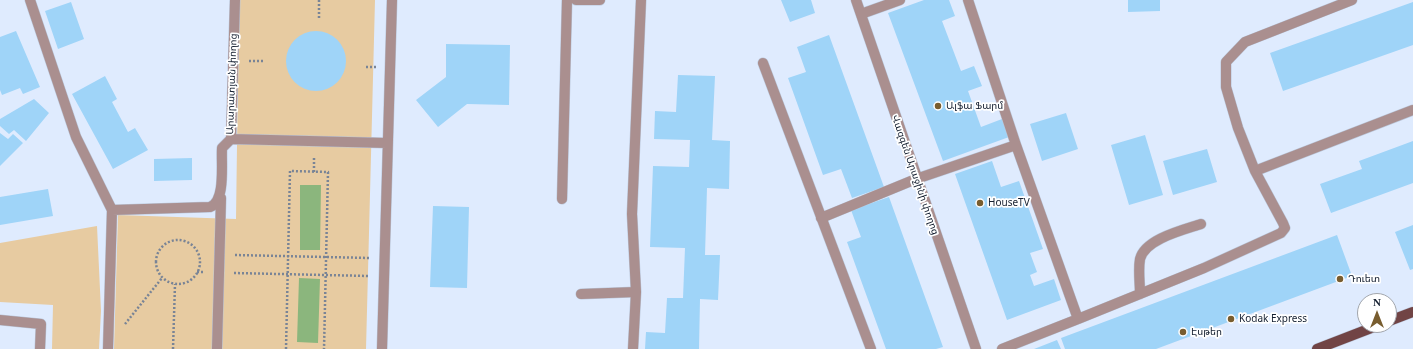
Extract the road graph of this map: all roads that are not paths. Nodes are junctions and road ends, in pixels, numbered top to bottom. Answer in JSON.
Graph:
{"nodes":[{"id":1,"x":30,"y":0,"type":"edge"},
{"id":2,"x":235,"y":0,"type":"edge"},
{"id":3,"x":392,"y":0,"type":"edge"},
{"id":4,"x":567,"y":0,"type":"edge"},
{"id":5,"x":576,"y":0,"type":"edge"},
{"id":6,"x":600,"y":0,"type":"edge"},
{"id":7,"x":640,"y":0,"type":"edge"},
{"id":8,"x":856,"y":0,"type":"edge"},
{"id":9,"x":900,"y":0,"type":"edge"},
{"id":10,"x":968,"y":0,"type":"edge"},
{"id":11,"x":1352,"y":0,"type":"edge"},
{"id":12,"x":861,"y":14,"type":"junction"},
{"id":13,"x":763,"y":63,"type":"dead end"},
{"id":14,"x":1413,"y":110,"type":"edge"},
{"id":15,"x":231,"y":139,"type":"junction"},
{"id":16,"x":387,"y":143,"type":"junction"},
{"id":17,"x":1016,"y":145,"type":"junction"},
{"id":18,"x":1255,"y":171,"type":"junction"},
{"id":19,"x":916,"y":179,"type":"junction"},
{"id":20,"x":221,"y":192,"type":"junction"},
{"id":21,"x":562,"y":199,"type":"dead end"},
{"id":22,"x":112,"y":210,"type":"junction"},
{"id":23,"x":821,"y":218,"type":"junction"},
{"id":24,"x":1200,"y":224,"type":"dead end"},
{"id":25,"x":636,"y":292,"type":"junction"},
{"id":26,"x":582,"y":294,"type":"dead end"},
{"id":27,"x":1140,"y":294,"type":"junction"},
{"id":28,"x":1413,"y":312,"type":"edge"},
{"id":29,"x":1397,"y":318,"type":"edge"},
{"id":30,"x":1078,"y":319,"type":"junction"},
{"id":31,"x":0,"y":320,"type":"edge"},
{"id":32,"x":1358,"y":333,"type":"edge"},
{"id":33,"x":109,"y":347,"type":"edge"},
{"id":34,"x":40,"y":349,"type":"edge"},
{"id":35,"x":217,"y":349,"type":"edge"},
{"id":36,"x":382,"y":349,"type":"edge"},
{"id":37,"x":633,"y":349,"type":"edge"},
{"id":38,"x":871,"y":349,"type":"edge"},
{"id":39,"x":976,"y":349,"type":"edge"},
{"id":40,"x":1002,"y":349,"type":"edge"},
{"id":41,"x":1317,"y":349,"type":"edge"}],
"edges":[{"from":1,"to":22,"type":"street"},
{"from":2,"to":15,"type":"street","name":"Արարատյան փողոց"},
{"from":3,"to":16,"type":"street"},
{"from":4,"to":21,"type":"street"},
{"from":5,"to":6,"type":"street"},
{"from":7,"to":25,"type":"street"},
{"from":8,"to":12,"type":"street","name":"Վազգեն Արաջինի փողոց"},
{"from":9,"to":12,"type":"street"},
{"from":10,"to":17,"type":"street"},
{"from":11,"to":18,"type":"street"},
{"from":12,"to":19,"type":"street","name":"Վազգեն Արաջինի փողոց"},
{"from":13,"to":23,"type":"street"},
{"from":14,"to":18,"type":"street"},
{"from":15,"to":16,"type":"street"},
{"from":15,"to":20,"type":"street","name":"Արարատյան փողոց"},
{"from":16,"to":36,"type":"street"},
{"from":17,"to":19,"type":"street"},
{"from":17,"to":30,"type":"street"},
{"from":18,"to":27,"type":"street"},
{"from":19,"to":23,"type":"street"},
{"from":19,"to":39,"type":"street","name":"Վազգեն Արաջինի փողոց"},
{"from":20,"to":22,"type":"street"},
{"from":20,"to":35,"type":"street","name":"Արարատյան փողոց"},
{"from":22,"to":33,"type":"street"},
{"from":23,"to":38,"type":"street"},
{"from":24,"to":27,"type":"street"},
{"from":25,"to":26,"type":"street"},
{"from":25,"to":37,"type":"street"},
{"from":27,"to":30,"type":"street"},
{"from":28,"to":29,"type":"main road"},
{"from":30,"to":40,"type":"street"},
{"from":31,"to":34,"type":"street"},
{"from":32,"to":41,"type":"main road"}]}
